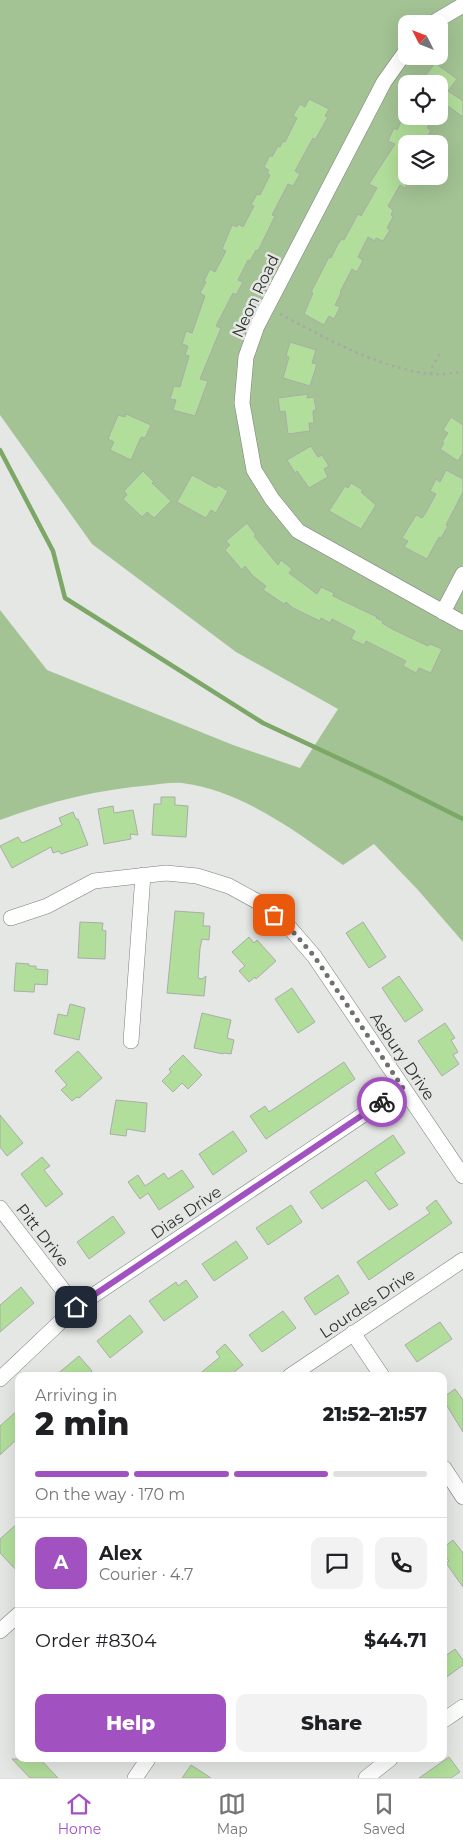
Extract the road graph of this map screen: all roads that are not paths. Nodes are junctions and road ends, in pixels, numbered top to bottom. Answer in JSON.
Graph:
{"nodes":[{"id":1,"x":463,"y":5,"type":"edge"},
{"id":2,"x":446,"y":15,"type":"edge"},
{"id":3,"x":398,"y":62,"type":"edge"},
{"id":4,"x":463,"y":574,"type":"edge"},
{"id":5,"x":443,"y":612,"type":"junction"},
{"id":6,"x":463,"y":623,"type":"edge"},
{"id":7,"x":143,"y":875,"type":"junction"},
{"id":8,"x":11,"y":918,"type":"dead end"},
{"id":9,"x":131,"y":1041,"type":"dead end"},
{"id":10,"x":403,"y":1088,"type":"junction"},
{"id":11,"x":463,"y":1176,"type":"edge"},
{"id":12,"x":0,"y":1208,"type":"edge"},
{"id":13,"x":463,"y":1260,"type":"edge"},
{"id":14,"x":76,"y":1307,"type":"junction"},
{"id":15,"x":353,"y":1334,"type":"junction"},
{"id":16,"x":296,"y":1372,"type":"edge"},
{"id":17,"x":379,"y":1372,"type":"edge"},
{"id":18,"x":0,"y":1379,"type":"edge"},
{"id":19,"x":447,"y":1473,"type":"edge"},
{"id":20,"x":463,"y":1497,"type":"edge"},
{"id":21,"x":15,"y":1617,"type":"edge"},
{"id":22,"x":0,"y":1630,"type":"edge"},
{"id":23,"x":463,"y":1707,"type":"edge"},
{"id":24,"x":447,"y":1718,"type":"edge"},
{"id":25,"x":146,"y":1762,"type":"edge"},
{"id":26,"x":386,"y":1762,"type":"edge"},
{"id":27,"x":135,"y":1778,"type":"edge"},
{"id":28,"x":366,"y":1778,"type":"edge"}],
"edges":[{"from":1,"to":2,"type":"street"},
{"from":3,"to":5,"type":"street","name":"Neon Road"},
{"from":4,"to":5,"type":"street"},
{"from":5,"to":6,"type":"street","name":"Neon Road"},
{"from":7,"to":8,"type":"street","name":"Asbury Drive"},
{"from":7,"to":9,"type":"street"},
{"from":7,"to":10,"type":"street","name":"Asbury Drive"},
{"from":10,"to":11,"type":"street","name":"Asbury Drive"},
{"from":10,"to":14,"type":"street","name":"Dias Drive"},
{"from":12,"to":14,"type":"street","name":"Pitt Drive"},
{"from":13,"to":15,"type":"street","name":"Lourdes Drive"},
{"from":14,"to":18,"type":"street","name":"Dias Drive"},
{"from":15,"to":16,"type":"street","name":"Lourdes Drive"},
{"from":15,"to":17,"type":"street"},
{"from":19,"to":20,"type":"street"},
{"from":21,"to":22,"type":"street"},
{"from":23,"to":24,"type":"street"},
{"from":25,"to":27,"type":"street"},
{"from":26,"to":28,"type":"street"}]}
